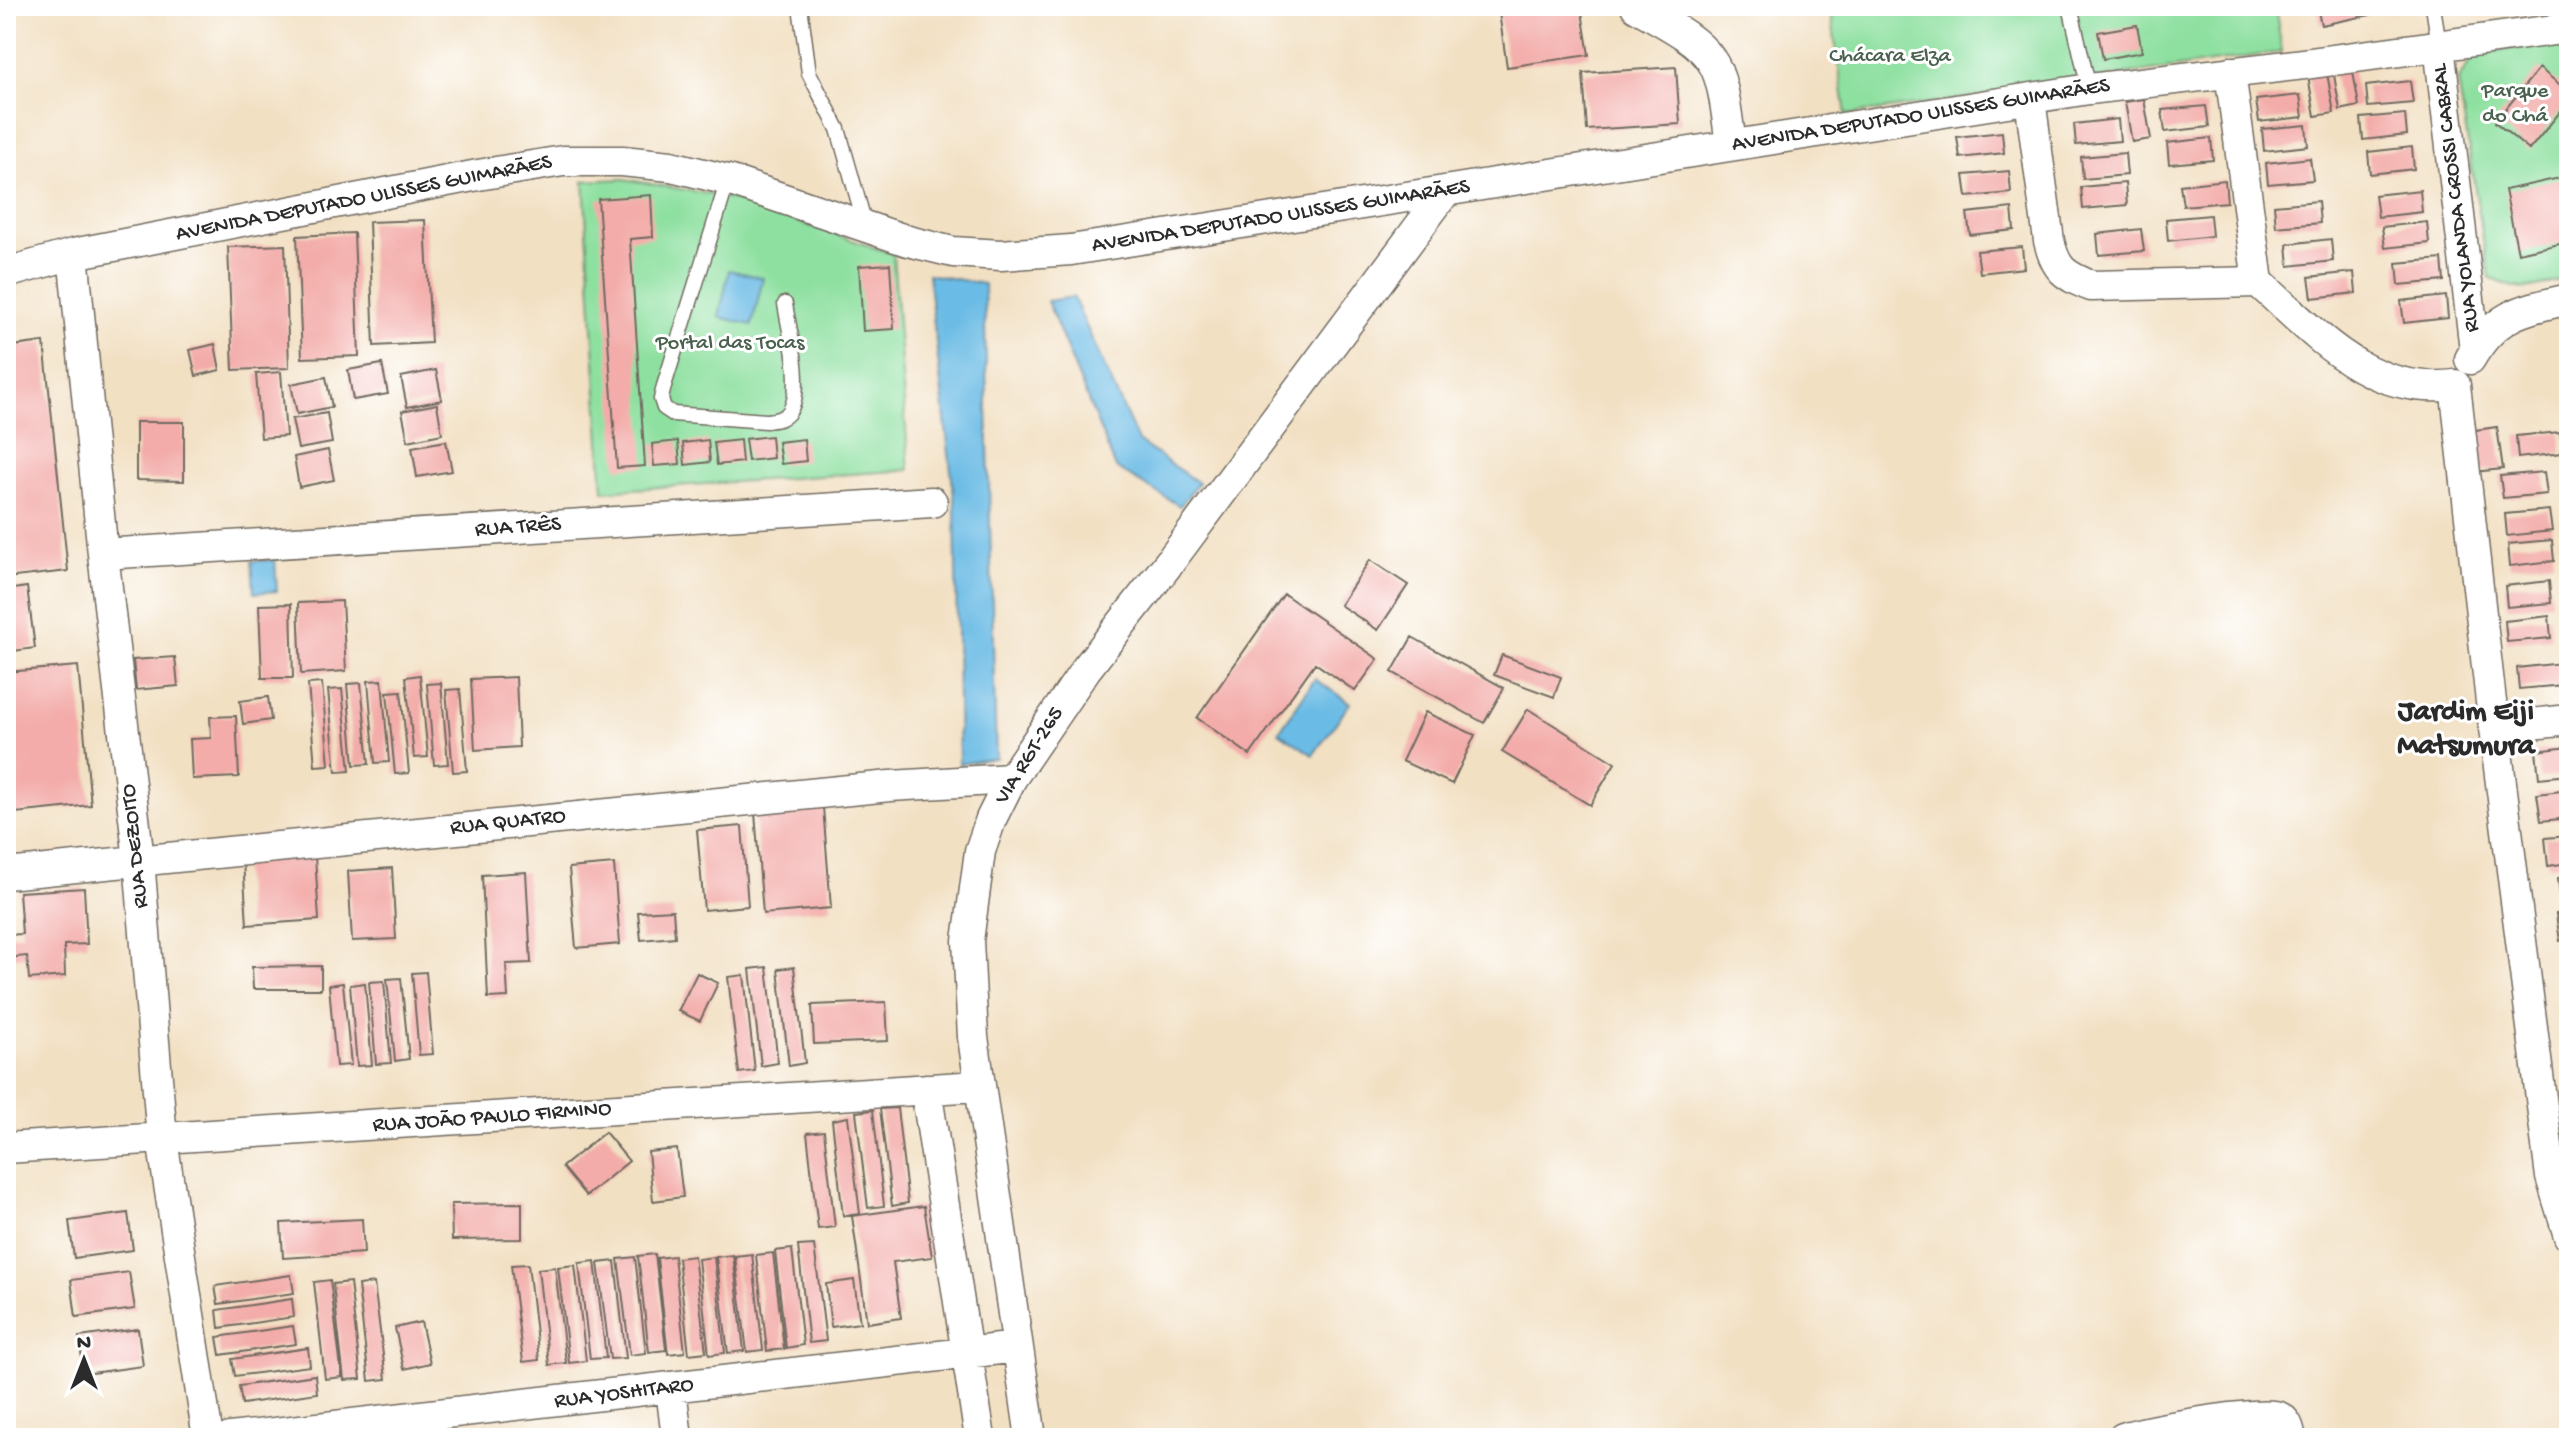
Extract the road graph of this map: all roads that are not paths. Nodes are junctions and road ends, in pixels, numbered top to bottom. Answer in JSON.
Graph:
{"nodes":[{"id":1,"x":800,"y":6,"type":"edge"},
{"id":2,"x":1636,"y":6,"type":"edge"},
{"id":3,"x":2070,"y":6,"type":"edge"},
{"id":4,"x":2433,"y":6,"type":"edge"},
{"id":5,"x":2569,"y":28,"type":"edge"},
{"id":6,"x":2439,"y":46,"type":"junction"},
{"id":7,"x":2230,"y":72,"type":"junction"},
{"id":8,"x":2089,"y":89,"type":"junction"},
{"id":9,"x":2030,"y":99,"type":"junction"},
{"id":10,"x":1731,"y":144,"type":"junction"},
{"id":11,"x":728,"y":180,"type":"junction"},
{"id":12,"x":1445,"y":192,"type":"junction"},
{"id":13,"x":866,"y":228,"type":"junction"},
{"id":14,"x":73,"y":254,"type":"junction"},
{"id":15,"x":6,"y":273,"type":"edge"},
{"id":16,"x":2258,"y":282,"type":"junction"},
{"id":17,"x":2569,"y":299,"type":"edge"},
{"id":18,"x":785,"y":304,"type":"dead end"},
{"id":19,"x":2475,"y":350,"type":"junction"},
{"id":20,"x":2455,"y":385,"type":"junction"},
{"id":21,"x":932,"y":502,"type":"dead end"},
{"id":22,"x":103,"y":554,"type":"junction"},
{"id":23,"x":2569,"y":720,"type":"edge"},
{"id":24,"x":2494,"y":728,"type":"junction"},
{"id":25,"x":1011,"y":779,"type":"junction"},
{"id":26,"x":139,"y":860,"type":"junction"},
{"id":27,"x":6,"y":874,"type":"edge"},
{"id":28,"x":978,"y":1086,"type":"junction"},
{"id":29,"x":926,"y":1089,"type":"junction"},
{"id":30,"x":162,"y":1139,"type":"junction"},
{"id":31,"x":6,"y":1148,"type":"edge"},
{"id":32,"x":2568,"y":1231,"type":"edge"},
{"id":33,"x":1017,"y":1347,"type":"junction"},
{"id":34,"x":966,"y":1352,"type":"junction"},
{"id":35,"x":671,"y":1389,"type":"junction"},
{"id":36,"x":208,"y":1438,"type":"edge"},
{"id":37,"x":230,"y":1438,"type":"edge"},
{"id":38,"x":677,"y":1438,"type":"edge"},
{"id":39,"x":980,"y":1438,"type":"edge"},
{"id":40,"x":1031,"y":1438,"type":"edge"},
{"id":41,"x":2123,"y":1438,"type":"edge"},
{"id":42,"x":2291,"y":1438,"type":"edge"}],
"edges":[{"from":1,"to":13,"type":"lane"},
{"from":2,"to":10,"type":"street"},
{"from":3,"to":8,"type":"lane"},
{"from":4,"to":6,"type":"lane"},
{"from":5,"to":6,"type":"street","name":"AVENIDA DEPUTADO ULISSES GUIMARÃES"},
{"from":6,"to":7,"type":"street","name":"AVENIDA DEPUTADO ULISSES GUIMARÃES"},
{"from":6,"to":19,"type":"street","name":"RUA YOLANDA CROSSI CABRAL"},
{"from":7,"to":8,"type":"street","name":"AVENIDA DEPUTADO ULISSES GUIMARÃES"},
{"from":7,"to":16,"type":"street"},
{"from":8,"to":9,"type":"street","name":"AVENIDA DEPUTADO ULISSES GUIMARÃES"},
{"from":9,"to":10,"type":"street","name":"AVENIDA DEPUTADO ULISSES GUIMARÃES"},
{"from":9,"to":16,"type":"street"},
{"from":10,"to":12,"type":"street","name":"AVENIDA DEPUTADO ULISSES GUIMARÃES"},
{"from":11,"to":13,"type":"street","name":"AVENIDA DEPUTADO ULISSES GUIMARÃES"},
{"from":11,"to":14,"type":"street","name":"AVENIDA DEPUTADO ULISSES GUIMARÃES"},
{"from":11,"to":18,"type":"lane"},
{"from":12,"to":13,"type":"street","name":"AVENIDA DEPUTADO ULISSES GUIMARÃES"},
{"from":12,"to":25,"type":"street","name":"VIA RGT-265"},
{"from":14,"to":15,"type":"street","name":"AVENIDA DEPUTADO ULISSES GUIMARÃES"},
{"from":14,"to":22,"type":"street","name":"RUA DEZOITO"},
{"from":16,"to":20,"type":"street"},
{"from":17,"to":19,"type":"street"},
{"from":19,"to":20,"type":"street"},
{"from":20,"to":24,"type":"street"},
{"from":21,"to":22,"type":"street","name":"RUA TRÊS"},
{"from":22,"to":26,"type":"street","name":"RUA DEZOITO"},
{"from":23,"to":24,"type":"street"},
{"from":24,"to":32,"type":"street"},
{"from":25,"to":26,"type":"street","name":"RUA QUATRO"},
{"from":25,"to":28,"type":"street","name":"VIA RGT-265"},
{"from":26,"to":27,"type":"street","name":"RUA QUATRO"},
{"from":26,"to":30,"type":"street","name":"RUA DEZOITO"},
{"from":28,"to":29,"type":"street","name":"RUA JOÃO PAULO FIRMINO"},
{"from":28,"to":33,"type":"street","name":"VIA RGT-265"},
{"from":29,"to":30,"type":"street","name":"RUA JOÃO PAULO FIRMINO"},
{"from":29,"to":34,"type":"street"},
{"from":30,"to":31,"type":"street","name":"RUA JOÃO PAULO FIRMINO"},
{"from":30,"to":36,"type":"street","name":"RUA DEZOITO"},
{"from":33,"to":34,"type":"street","name":"RUA YOSHITARO"},
{"from":33,"to":40,"type":"street","name":"VIA RGT-265"},
{"from":34,"to":35,"type":"street","name":"RUA YOSHITARO"},
{"from":34,"to":39,"type":"street"},
{"from":35,"to":37,"type":"street","name":"RUA YOSHITARO"},
{"from":35,"to":38,"type":"street"},
{"from":41,"to":42,"type":"street"}]}
